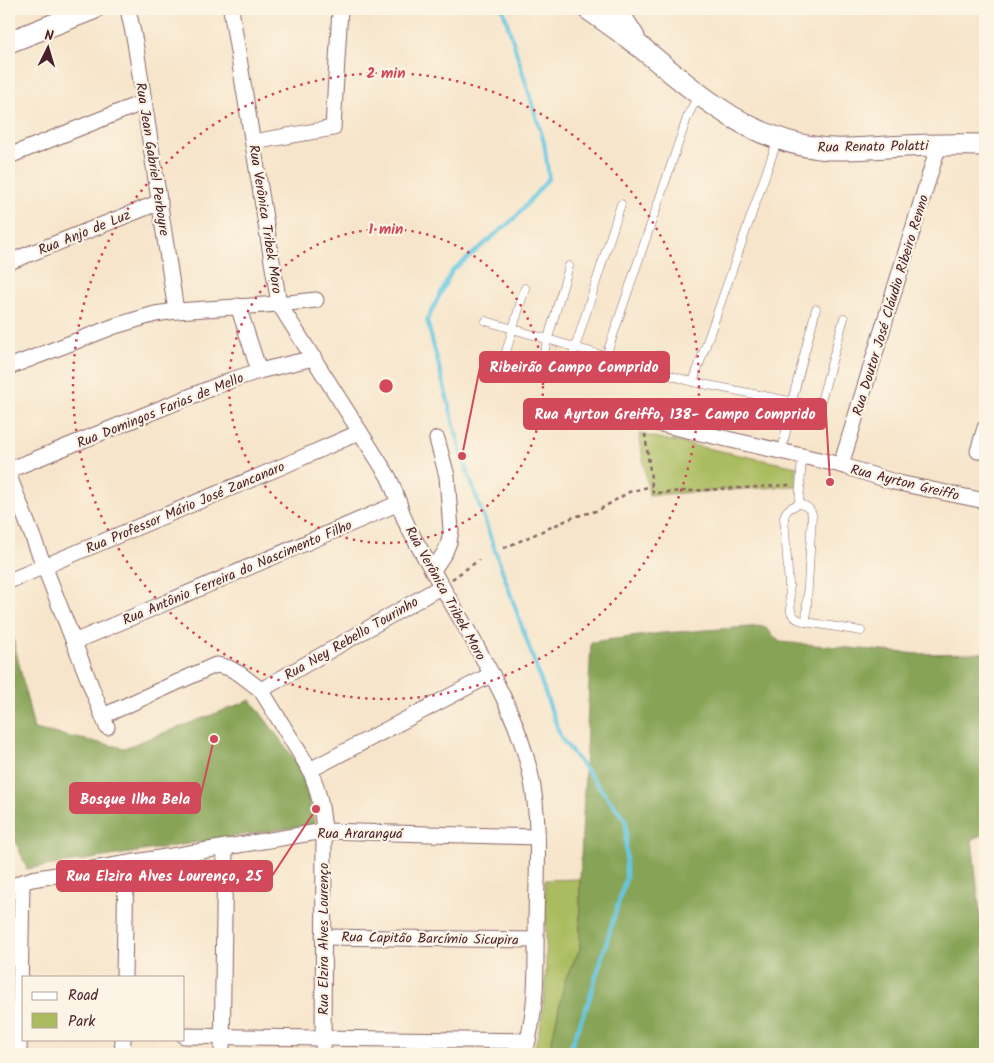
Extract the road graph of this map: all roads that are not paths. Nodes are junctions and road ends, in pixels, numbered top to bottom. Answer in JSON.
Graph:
{"nodes":[{"id":1,"x":93,"y":9,"type":"edge"},
{"id":2,"x":128,"y":9,"type":"edge"},
{"id":3,"x":231,"y":9,"type":"edge"},
{"id":4,"x":340,"y":9,"type":"edge"},
{"id":5,"x":588,"y":9,"type":"edge"},
{"id":6,"x":616,"y":9,"type":"edge"},
{"id":7,"x":65,"y":14,"type":"edge"},
{"id":8,"x":9,"y":42,"type":"edge"},
{"id":9,"x":641,"y":48,"type":"junction"},
{"id":10,"x":698,"y":95,"type":"junction"},
{"id":11,"x":144,"y":102,"type":"junction"},
{"id":12,"x":778,"y":139,"type":"junction"},
{"id":13,"x":253,"y":142,"type":"junction"},
{"id":14,"x":939,"y":144,"type":"junction"},
{"id":15,"x":985,"y":145,"type":"edge"},
{"id":16,"x":9,"y":156,"type":"edge"},
{"id":17,"x":160,"y":202,"type":"junction"},
{"id":18,"x":622,"y":204,"type":"dead end"},
{"id":19,"x":9,"y":262,"type":"edge"},
{"id":20,"x":569,"y":266,"type":"dead end"},
{"id":21,"x":525,"y":288,"type":"dead end"},
{"id":22,"x":316,"y":300,"type":"dead end"},
{"id":23,"x":279,"y":304,"type":"junction"},
{"id":24,"x":238,"y":306,"type":"junction"},
{"id":25,"x":816,"y":309,"type":"dead end"},
{"id":26,"x":176,"y":311,"type":"junction"},
{"id":27,"x":844,"y":318,"type":"dead end"},
{"id":28,"x":486,"y":321,"type":"dead end"},
{"id":29,"x":512,"y":329,"type":"junction"},
{"id":30,"x":548,"y":339,"type":"junction"},
{"id":31,"x":574,"y":347,"type":"junction"},
{"id":32,"x":606,"y":356,"type":"junction"},
{"id":33,"x":314,"y":358,"type":"junction"},
{"id":34,"x":502,"y":362,"type":"dead end"},
{"id":35,"x":540,"y":366,"type":"dead end"},
{"id":36,"x":9,"y":368,"type":"edge"},
{"id":37,"x":259,"y":371,"type":"junction"},
{"id":38,"x":566,"y":373,"type":"dead end"},
{"id":39,"x":693,"y":382,"type":"junction"},
{"id":40,"x":792,"y":401,"type":"junction"},
{"id":41,"x":590,"y":408,"type":"dead end"},
{"id":42,"x":985,"y":428,"type":"edge"},
{"id":43,"x":360,"y":432,"type":"junction"},
{"id":44,"x":437,"y":439,"type":"dead end"},
{"id":45,"x":782,"y":451,"type":"junction"},
{"id":46,"x":978,"y":451,"type":"dead end"},
{"id":47,"x":802,"y":456,"type":"junction"},
{"id":48,"x":841,"y":465,"type":"junction"},
{"id":49,"x":9,"y":470,"type":"edge"},
{"id":50,"x":9,"y":476,"type":"edge"},
{"id":51,"x":985,"y":501,"type":"edge"},
{"id":52,"x":399,"y":503,"type":"junction"},
{"id":53,"x":798,"y":504,"type":"junction"},
{"id":54,"x":44,"y":566,"type":"junction"},
{"id":55,"x":433,"y":570,"type":"junction"},
{"id":56,"x":9,"y":582,"type":"edge"},
{"id":57,"x":442,"y":586,"type":"junction"},
{"id":58,"x":806,"y":622,"type":"junction"},
{"id":59,"x":860,"y":631,"type":"dead end"},
{"id":60,"x":74,"y":642,"type":"junction"},
{"id":61,"x":492,"y":674,"type":"junction"},
{"id":62,"x":261,"y":690,"type":"junction"},
{"id":63,"x":310,"y":770,"type":"junction"},
{"id":64,"x":324,"y":831,"type":"junction"},
{"id":65,"x":537,"y":836,"type":"junction"},
{"id":66,"x":225,"y":847,"type":"junction"},
{"id":67,"x":126,"y":864,"type":"junction"},
{"id":68,"x":15,"y":884,"type":"edge"},
{"id":69,"x":323,"y":937,"type":"junction"},
{"id":70,"x":536,"y":940,"type":"junction"},
{"id":71,"x":124,"y":976,"type":"edge"},
{"id":72,"x":17,"y":1034,"type":"edge"},
{"id":73,"x":185,"y":1036,"type":"edge"},
{"id":74,"x":222,"y":1037,"type":"junction"},
{"id":75,"x":323,"y":1038,"type":"junction"},
{"id":76,"x":123,"y":1040,"type":"edge"},
{"id":77,"x":526,"y":1048,"type":"edge"},
{"id":78,"x":19,"y":1054,"type":"edge"},
{"id":79,"x":122,"y":1054,"type":"edge"},
{"id":80,"x":222,"y":1054,"type":"edge"},
{"id":81,"x":323,"y":1054,"type":"edge"}],
"edges":[{"from":1,"to":7,"type":"main road"},
{"from":2,"to":11,"type":"street","name":"Rua Jean Gabriel Perboyre"},
{"from":3,"to":13,"type":"street","name":"Rua Verônica Tribek Moro"},
{"from":4,"to":13,"type":"street"},
{"from":5,"to":9,"type":"main road","name":"Rua Renato Polatti"},
{"from":6,"to":9,"type":"main road","name":"Rua Renato Polatti"},
{"from":7,"to":8,"type":"main road"},
{"from":9,"to":10,"type":"main road","name":"Rua Renato Polatti"},
{"from":10,"to":12,"type":"main road","name":"Rua Renato Polatti"},
{"from":10,"to":32,"type":"lane"},
{"from":11,"to":16,"type":"street"},
{"from":11,"to":17,"type":"street","name":"Rua Jean Gabriel Perboyre"},
{"from":12,"to":14,"type":"main road","name":"Rua Renato Polatti"},
{"from":12,"to":39,"type":"lane"},
{"from":13,"to":23,"type":"street","name":"Rua Verônica Tribek Moro"},
{"from":14,"to":15,"type":"main road","name":"Rua Renato Polatti"},
{"from":14,"to":48,"type":"street","name":"Rua Doutor José Cláudio Ribeiro Renno"},
{"from":17,"to":19,"type":"street","name":"Rua Anjo de Luz"},
{"from":17,"to":26,"type":"street","name":"Rua Jean Gabriel Perboyre"},
{"from":18,"to":31,"type":"lane"},
{"from":20,"to":30,"type":"lane"},
{"from":21,"to":29,"type":"lane"},
{"from":22,"to":23,"type":"street"},
{"from":23,"to":24,"type":"street"},
{"from":23,"to":33,"type":"street","name":"Rua Verônica Tribek Moro"},
{"from":24,"to":26,"type":"street"},
{"from":24,"to":37,"type":"street"},
{"from":25,"to":40,"type":"lane"},
{"from":26,"to":36,"type":"street"},
{"from":27,"to":40,"type":"lane"},
{"from":28,"to":29,"type":"lane"},
{"from":29,"to":30,"type":"lane"},
{"from":29,"to":34,"type":"lane"},
{"from":30,"to":31,"type":"lane"},
{"from":30,"to":35,"type":"lane"},
{"from":31,"to":32,"type":"lane"},
{"from":31,"to":38,"type":"lane"},
{"from":32,"to":39,"type":"lane"},
{"from":33,"to":37,"type":"street","name":"Rua Domingos Farias de Mello"},
{"from":33,"to":43,"type":"street","name":"Rua Verônica Tribek Moro"},
{"from":37,"to":49,"type":"street","name":"Rua Domingos Farias de Mello"},
{"from":39,"to":40,"type":"lane"},
{"from":40,"to":45,"type":"lane"},
{"from":41,"to":45,"type":"street","name":"Rua Ayrton Greiffo"},
{"from":42,"to":46,"type":"street"},
{"from":43,"to":52,"type":"street","name":"Rua Verônica Tribek Moro"},
{"from":43,"to":54,"type":"street","name":"Rua Professor Mário José Zancanaro"},
{"from":44,"to":55,"type":"street"},
{"from":45,"to":47,"type":"street","name":"Rua Ayrton Greiffo"},
{"from":47,"to":48,"type":"street","name":"Rua Ayrton Greiffo"},
{"from":47,"to":53,"type":"lane"},
{"from":48,"to":51,"type":"street","name":"Rua Ayrton Greiffo"},
{"from":50,"to":54,"type":"street"},
{"from":52,"to":55,"type":"street","name":"Rua Verônica Tribek Moro"},
{"from":52,"to":60,"type":"street","name":"Rua Antônio Ferreira do Nascimento Filho"},
{"from":53,"to":58,"type":"lane"},
{"from":53,"to":58,"type":"lane"},
{"from":54,"to":56,"type":"street","name":"Rua Professor Mário José Zancanaro"},
{"from":54,"to":60,"type":"street"},
{"from":55,"to":57,"type":"street","name":"Rua Verônica Tribek Moro"},
{"from":57,"to":61,"type":"street","name":"Rua Verônica Tribek Moro"},
{"from":57,"to":62,"type":"street","name":"Rua Ney Rebello Tourinho"},
{"from":58,"to":59,"type":"lane"},
{"from":60,"to":62,"type":"street"},
{"from":61,"to":63,"type":"street"},
{"from":61,"to":65,"type":"street","name":"Rua Verônica Tribek Moro"},
{"from":62,"to":63,"type":"street","name":"Rua Elzira Alves Lourenço"},
{"from":63,"to":64,"type":"street","name":"Rua Elzira Alves Lourenço"},
{"from":64,"to":65,"type":"street","name":"Rua Araranguá"},
{"from":64,"to":66,"type":"street","name":"Rua Araranguá"},
{"from":64,"to":69,"type":"street","name":"Rua Elzira Alves Lourenço"},
{"from":65,"to":70,"type":"street","name":"Rua Verônica Tribek Moro"},
{"from":66,"to":67,"type":"street","name":"Rua Araranguá"},
{"from":66,"to":74,"type":"street"},
{"from":67,"to":68,"type":"street","name":"Rua Araranguá"},
{"from":67,"to":71,"type":"street"},
{"from":68,"to":72,"type":"street"},
{"from":69,"to":70,"type":"street","name":"Rua Capitão Barcímio Sicupira"},
{"from":69,"to":75,"type":"street","name":"Rua Elzira Alves Lourenço"},
{"from":70,"to":77,"type":"street","name":"Rua Verônica Tribek Moro"},
{"from":72,"to":78,"type":"street"},
{"from":73,"to":74,"type":"street"},
{"from":74,"to":75,"type":"street"},
{"from":74,"to":80,"type":"street"},
{"from":75,"to":77,"type":"street"},
{"from":75,"to":81,"type":"street","name":"Rua Elzira Alves Lourenço"},
{"from":76,"to":79,"type":"street"}]}
